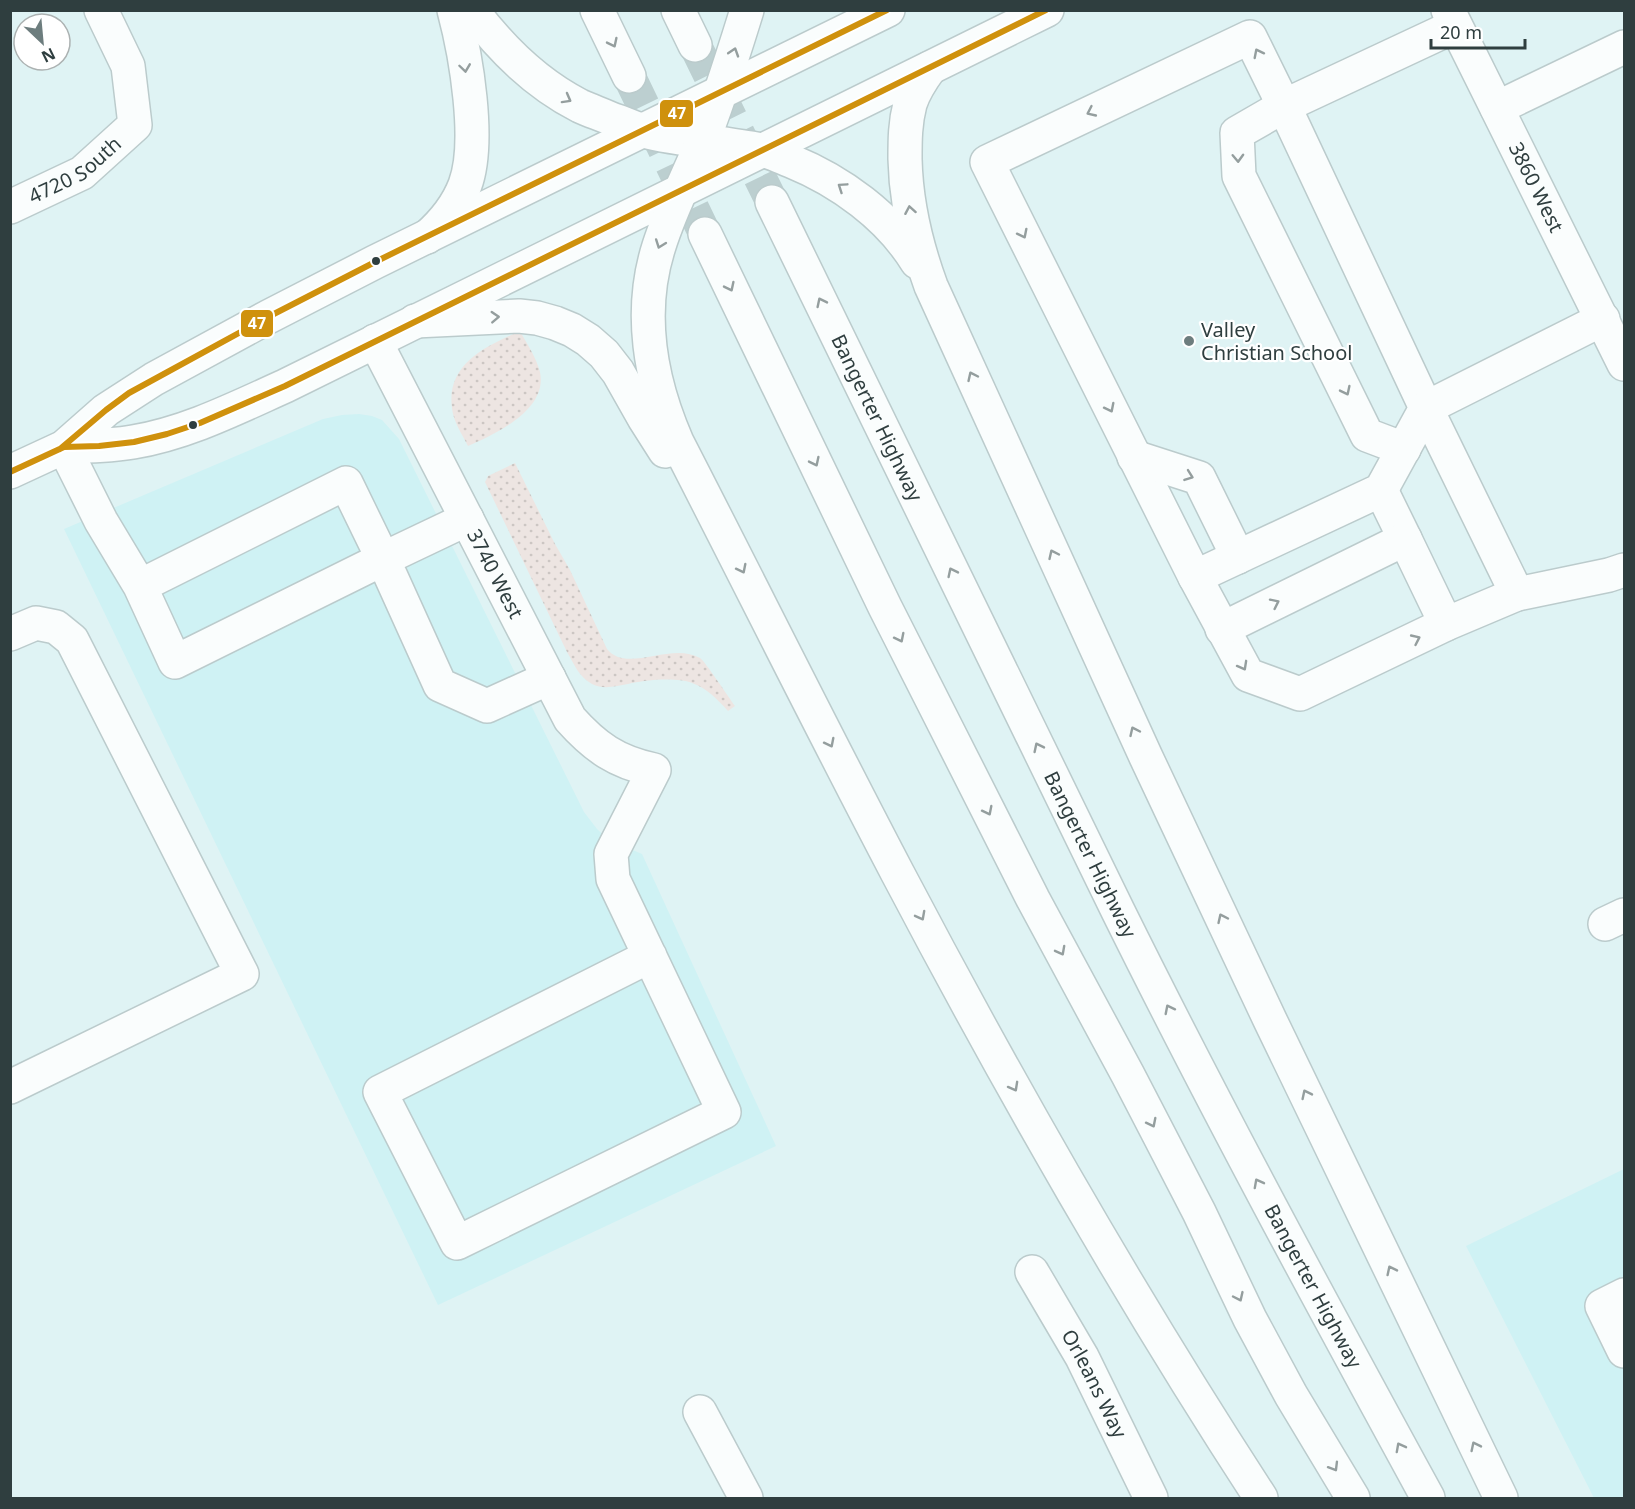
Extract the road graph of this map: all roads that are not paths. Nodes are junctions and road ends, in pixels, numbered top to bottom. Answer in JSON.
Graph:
{"nodes":[{"id":1,"x":101,"y":10,"type":"edge"},
{"id":2,"x":454,"y":10,"type":"edge"},
{"id":3,"x":472,"y":10,"type":"edge"},
{"id":4,"x":597,"y":10,"type":"edge"},
{"id":5,"x":678,"y":10,"type":"edge"},
{"id":6,"x":747,"y":10,"type":"edge"},
{"id":7,"x":888,"y":10,"type":"edge"},
{"id":8,"x":1047,"y":10,"type":"edge"},
{"id":9,"x":1452,"y":18,"type":"edge"},
{"id":10,"x":695,"y":45,"type":"tunnel mouth"},
{"id":11,"x":1624,"y":47,"type":"edge"},
{"id":12,"x":930,"y":68,"type":"junction"},
{"id":13,"x":629,"y":76,"type":"tunnel mouth"},
{"id":14,"x":719,"y":93,"type":"junction"},
{"id":15,"x":1284,"y":106,"type":"junction"},
{"id":16,"x":1497,"y":108,"type":"junction"},
{"id":17,"x":643,"y":131,"type":"junction"},
{"id":18,"x":702,"y":142,"type":"junction"},
{"id":19,"x":763,"y":150,"type":"junction"},
{"id":20,"x":682,"y":190,"type":"junction"},
{"id":21,"x":771,"y":202,"type":"tunnel mouth"},
{"id":22,"x":10,"y":207,"type":"edge"},
{"id":23,"x":705,"y":234,"type":"tunnel mouth"},
{"id":24,"x":427,"y":237,"type":"junction"},
{"id":25,"x":931,"y":286,"type":"junction"},
{"id":26,"x":1603,"y":319,"type":"junction"},
{"id":27,"x":415,"y":321,"type":"junction"},
{"id":28,"x":375,"y":341,"type":"junction"},
{"id":29,"x":1624,"y":364,"type":"edge"},
{"id":30,"x":1426,"y":408,"type":"junction"},
{"id":31,"x":64,"y":447,"type":"junction"},
{"id":32,"x":1404,"y":449,"type":"junction"},
{"id":33,"x":1134,"y":456,"type":"junction"},
{"id":34,"x":10,"y":472,"type":"edge"},
{"id":35,"x":1381,"y":490,"type":"junction"},
{"id":36,"x":716,"y":517,"type":"junction"},
{"id":37,"x":467,"y":519,"type":"junction"},
{"id":38,"x":1405,"y":539,"type":"junction"},
{"id":39,"x":1238,"y":557,"type":"junction"},
{"id":40,"x":383,"y":559,"type":"junction"},
{"id":41,"x":1624,"y":570,"type":"edge"},
{"id":42,"x":1195,"y":577,"type":"junction"},
{"id":43,"x":140,"y":586,"type":"junction"},
{"id":44,"x":1516,"y":594,"type":"junction"},
{"id":45,"x":1446,"y":624,"type":"junction"},
{"id":46,"x":1222,"y":628,"type":"junction"},
{"id":47,"x":10,"y":634,"type":"edge"},
{"id":48,"x":549,"y":678,"type":"junction"},
{"id":49,"x":650,"y":956,"type":"junction"},
{"id":50,"x":10,"y":1088,"type":"edge"},
{"id":51,"x":1032,"y":1272,"type":"dead end"},
{"id":52,"x":1624,"y":1295,"type":"edge"},
{"id":53,"x":1624,"y":1351,"type":"edge"},
{"id":54,"x":700,"y":1412,"type":"dead end"},
{"id":55,"x":746,"y":1498,"type":"edge"},
{"id":56,"x":1151,"y":1498,"type":"edge"},
{"id":57,"x":1261,"y":1498,"type":"edge"},
{"id":58,"x":1353,"y":1498,"type":"edge"},
{"id":59,"x":1428,"y":1498,"type":"edge"},
{"id":60,"x":1501,"y":1498,"type":"edge"}],
"edges":[{"from":1,"to":22,"type":"main road","name":"4720 South"},
{"from":2,"to":24,"type":"main road","one_way":true},
{"from":3,"to":17,"type":"main road","one_way":true},
{"from":4,"to":13,"type":"main road","one_way":true},
{"from":5,"to":10,"type":"main road"},
{"from":14,"to":6,"type":"main road","one_way":true},
{"from":7,"to":14,"type":"main road"},
{"from":8,"to":12,"type":"main road"},
{"from":9,"to":15,"type":"main road"},
{"from":9,"to":16,"type":"main road","name":"3860 West"},
{"from":11,"to":16,"type":"main road"},
{"from":12,"to":19,"type":"main road"},
{"from":25,"to":12,"type":"main road","one_way":true},
{"from":14,"to":17,"type":"main road"},
{"from":14,"to":18,"type":"main road"},
{"from":15,"to":30,"type":"main road"},
{"from":15,"to":32,"type":"main road","one_way":true},
{"from":15,"to":33,"type":"main road","one_way":true},
{"from":16,"to":26,"type":"main road","name":"3860 West"},
{"from":17,"to":18,"type":"main road"},
{"from":17,"to":24,"type":"main road"},
{"from":18,"to":19,"type":"main road"},
{"from":18,"to":20,"type":"main road"},
{"from":19,"to":20,"type":"main road"},
{"from":25,"to":19,"type":"main road","one_way":true},
{"from":20,"to":27,"type":"main road"},
{"from":20,"to":36,"type":"main road","one_way":true},
{"from":59,"to":21,"type":"main road","name":"Bangerter Highway","one_way":true},
{"from":23,"to":58,"type":"main road","one_way":true},
{"from":24,"to":31,"type":"main road"},
{"from":60,"to":25,"type":"main road","one_way":true},
{"from":26,"to":29,"type":"main road","name":"3860 West"},
{"from":26,"to":30,"type":"main road"},
{"from":27,"to":28,"type":"main road"},
{"from":27,"to":36,"type":"main road","one_way":true},
{"from":28,"to":31,"type":"main road"},
{"from":28,"to":37,"type":"main road","name":"3740 West"},
{"from":30,"to":32,"type":"main road"},
{"from":30,"to":44,"type":"main road"},
{"from":31,"to":34,"type":"main road"},
{"from":31,"to":43,"type":"main road"},
{"from":32,"to":35,"type":"main road"},
{"from":33,"to":39,"type":"main road","one_way":true},
{"from":33,"to":42,"type":"main road"},
{"from":35,"to":38,"type":"main road"},
{"from":35,"to":39,"type":"main road"},
{"from":36,"to":57,"type":"main road","one_way":true},
{"from":37,"to":40,"type":"main road"},
{"from":37,"to":48,"type":"main road","name":"3740 West"},
{"from":38,"to":45,"type":"main road"},
{"from":46,"to":38,"type":"main road","one_way":true},
{"from":39,"to":42,"type":"main road"},
{"from":40,"to":43,"type":"main road"},
{"from":40,"to":43,"type":"main road"},
{"from":40,"to":48,"type":"main road"},
{"from":41,"to":44,"type":"main road"},
{"from":42,"to":46,"type":"main road"},
{"from":44,"to":45,"type":"main road"},
{"from":46,"to":45,"type":"main road","one_way":true},
{"from":47,"to":50,"type":"main road"},
{"from":48,"to":49,"type":"main road","name":"3740 West"},
{"from":49,"to":49,"type":"main road"},
{"from":51,"to":56,"type":"main road","name":"Orleans Way"},
{"from":52,"to":53,"type":"main road"},
{"from":54,"to":55,"type":"main road"}]}
